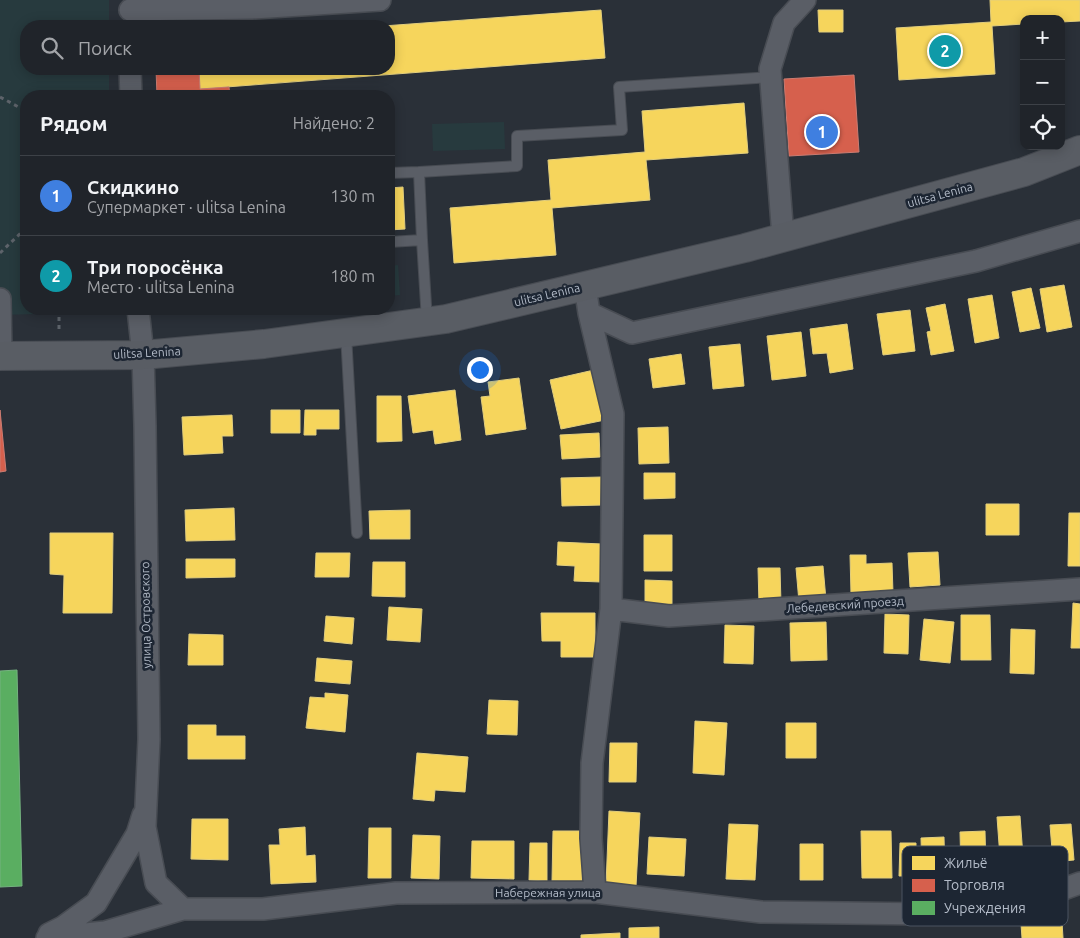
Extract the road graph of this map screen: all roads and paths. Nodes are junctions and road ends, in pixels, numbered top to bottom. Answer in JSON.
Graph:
{"nodes":[{"id":1,"x":380,"y":0,"type":"edge"},
{"id":2,"x":804,"y":0,"type":"edge"},
{"id":3,"x":129,"y":12,"type":"edge"},
{"id":4,"x":130,"y":75,"type":"edge"},
{"id":5,"x":770,"y":78,"type":"junction"},
{"id":6,"x":131,"y":90,"type":"edge"},
{"id":7,"x":0,"y":97,"type":"edge"},
{"id":8,"x":20,"y":108,"type":"edge"},
{"id":9,"x":1080,"y":150,"type":"edge"},
{"id":10,"x":418,"y":172,"type":"junction"},
{"id":11,"x":395,"y":174,"type":"edge"},
{"id":12,"x":1080,"y":231,"type":"edge"},
{"id":13,"x":20,"y":234,"type":"edge"},
{"id":14,"x":783,"y":237,"type":"junction"},
{"id":15,"x":422,"y":240,"type":"junction"},
{"id":16,"x":395,"y":242,"type":"edge"},
{"id":17,"x":0,"y":253,"type":"edge"},
{"id":18,"x":584,"y":286,"type":"junction"},
{"id":19,"x":0,"y":299,"type":"edge"},
{"id":20,"x":589,"y":313,"type":"junction"},
{"id":21,"x":139,"y":315,"type":"edge"},
{"id":22,"x":427,"y":322,"type":"junction"},
{"id":23,"x":346,"y":333,"type":"junction"},
{"id":24,"x":143,"y":355,"type":"junction"},
{"id":25,"x":1,"y":356,"type":"edge"},
{"id":26,"x":356,"y":533,"type":"dead end"},
{"id":27,"x":1080,"y":589,"type":"edge"},
{"id":28,"x":611,"y":609,"type":"junction"},
{"id":29,"x":146,"y":805,"type":"junction"},
{"id":30,"x":1080,"y":883,"type":"edge"},
{"id":31,"x":1068,"y":887,"type":"edge"},
{"id":32,"x":596,"y":892,"type":"junction"},
{"id":33,"x":183,"y":909,"type":"junction"},
{"id":34,"x":902,"y":914,"type":"edge"},
{"id":35,"x":41,"y":938,"type":"edge"},
{"id":36,"x":47,"y":938,"type":"edge"}],
"edges":[{"from":1,"to":3,"type":"street"},
{"from":2,"to":5,"type":"street"},
{"from":4,"to":6,"type":"street"},
{"from":5,"to":10,"type":"lane"},
{"from":5,"to":14,"type":"street"},
{"from":7,"to":8,"type":"path"},
{"from":9,"to":14,"type":"main road","name":"ulitsa Lenina"},
{"from":10,"to":11,"type":"lane"},
{"from":10,"to":15,"type":"lane"},
{"from":12,"to":20,"type":"street"},
{"from":13,"to":17,"type":"path"},
{"from":14,"to":18,"type":"main road","name":"ulitsa Lenina"},
{"from":15,"to":16,"type":"lane"},
{"from":15,"to":22,"type":"lane"},
{"from":18,"to":20,"type":"street"},
{"from":18,"to":22,"type":"main road","name":"ulitsa Lenina"},
{"from":19,"to":25,"type":"street"},
{"from":20,"to":28,"type":"street"},
{"from":21,"to":24,"type":"street","name":"улица Островского"},
{"from":22,"to":23,"type":"main road","name":"ulitsa Lenina"},
{"from":23,"to":24,"type":"main road","name":"ulitsa Lenina"},
{"from":23,"to":26,"type":"lane"},
{"from":24,"to":25,"type":"main road","name":"ulitsa Lenina"},
{"from":24,"to":29,"type":"street","name":"улица Островского"},
{"from":27,"to":28,"type":"street","name":"Лебедевский проезд"},
{"from":28,"to":32,"type":"street"},
{"from":29,"to":33,"type":"street","name":"улица Островского"},
{"from":29,"to":35,"type":"street"},
{"from":30,"to":31,"type":"street","name":"Набережная улица"},
{"from":32,"to":33,"type":"street","name":"Набережная улица"},
{"from":32,"to":34,"type":"street","name":"Набережная улица"},
{"from":33,"to":36,"type":"street","name":"Набережная улица"}]}
